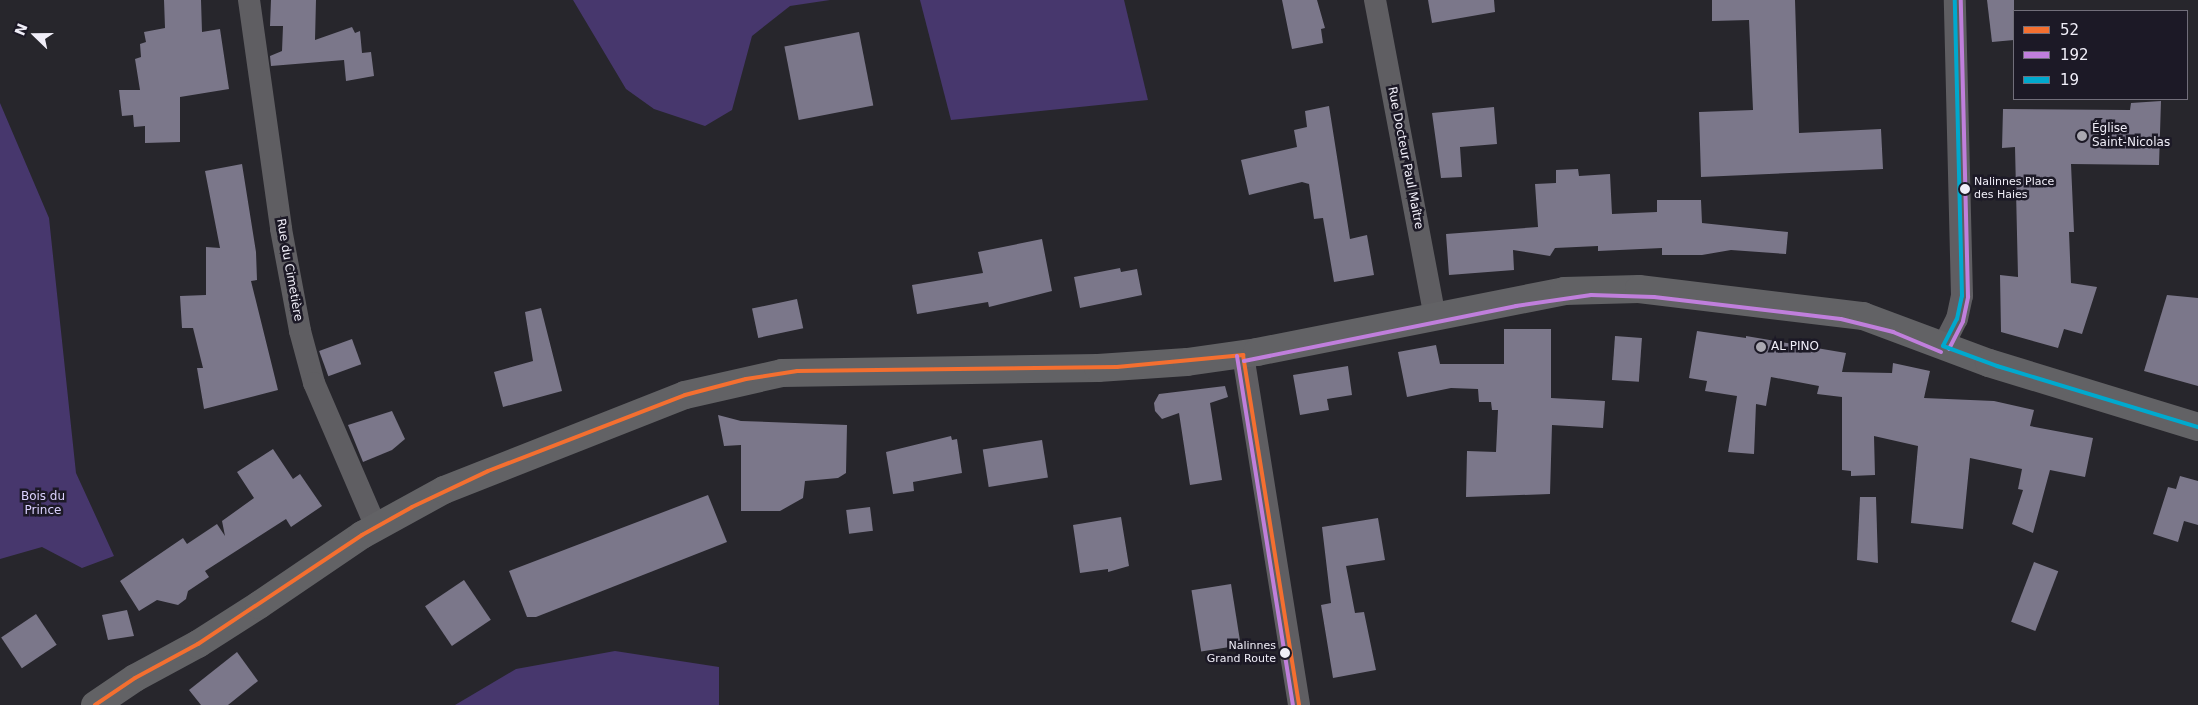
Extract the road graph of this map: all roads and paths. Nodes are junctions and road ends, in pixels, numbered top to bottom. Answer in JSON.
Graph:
{"nodes":[{"id":1,"x":249,"y":0,"type":"edge"},
{"id":2,"x":1375,"y":0,"type":"edge"},
{"id":3,"x":1955,"y":0,"type":"edge"},
{"id":4,"x":1435,"y":317,"type":"junction"},
{"id":5,"x":1943,"y":346,"type":"junction"},
{"id":6,"x":1243,"y":355,"type":"junction"},
{"id":7,"x":2198,"y":427,"type":"edge"},
{"id":8,"x":376,"y":526,"type":"junction"},
{"id":9,"x":113,"y":700,"type":"edge"},
{"id":10,"x":1299,"y":705,"type":"edge"}],
"edges":[{"from":1,"to":8,"type":"street","name":"Rue du Cimetière"},
{"from":2,"to":4,"type":"street","name":"Rue Docteur Paul Maître"},
{"from":3,"to":5,"type":"street"},
{"from":4,"to":5,"type":"street"},
{"from":4,"to":6,"type":"street"},
{"from":5,"to":7,"type":"street"},
{"from":6,"to":8,"type":"street"},
{"from":6,"to":10,"type":"street"},
{"from":8,"to":9,"type":"street"}]}
